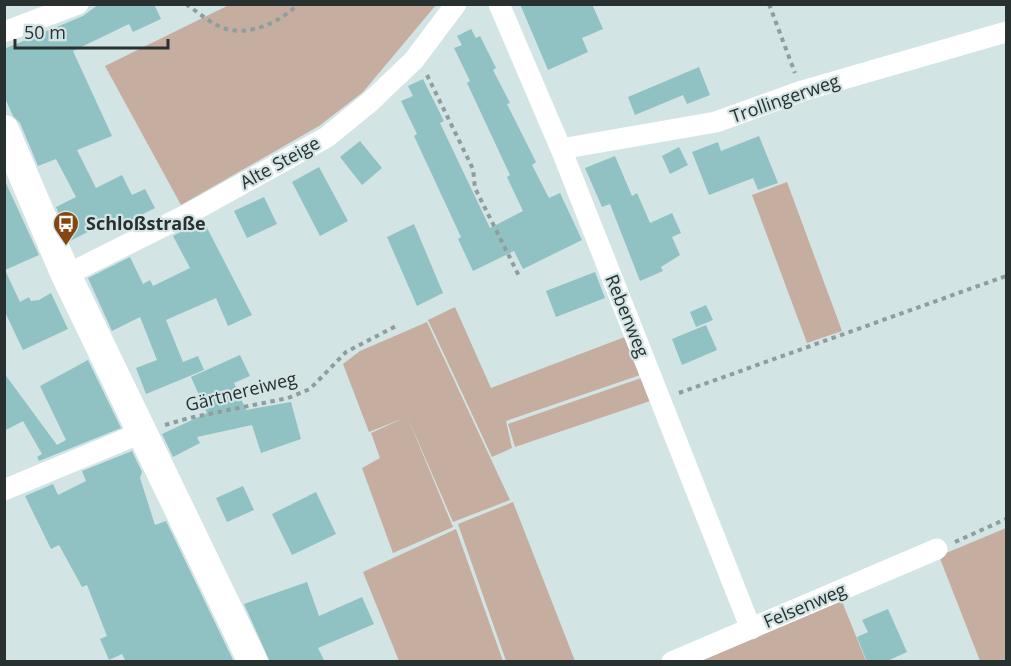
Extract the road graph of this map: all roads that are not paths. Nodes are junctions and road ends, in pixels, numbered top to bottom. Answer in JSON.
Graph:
{"nodes":[{"id":1,"x":78,"y":4,"type":"edge"},
{"id":2,"x":456,"y":4,"type":"edge"},
{"id":3,"x":499,"y":4,"type":"edge"},
{"id":4,"x":4,"y":32,"type":"edge"},
{"id":5,"x":1006,"y":32,"type":"edge"},
{"id":6,"x":4,"y":130,"type":"edge"},
{"id":7,"x":561,"y":149,"type":"junction"},
{"id":8,"x":66,"y":275,"type":"junction"},
{"id":9,"x":143,"y":432,"type":"junction"},
{"id":10,"x":4,"y":490,"type":"edge"},
{"id":11,"x":937,"y":549,"type":"road end"},
{"id":12,"x":751,"y":629,"type":"junction"},
{"id":13,"x":253,"y":662,"type":"edge"},
{"id":14,"x":672,"y":662,"type":"edge"}],
"edges":[{"from":1,"to":4,"type":"street"},
{"from":2,"to":8,"type":"street","name":"Alte Steige"},
{"from":3,"to":7,"type":"street","name":"Rebenweg"},
{"from":5,"to":7,"type":"street","name":"Trollingerweg"},
{"from":6,"to":8,"type":"street"},
{"from":7,"to":12,"type":"street","name":"Rebenweg"},
{"from":8,"to":9,"type":"street"},
{"from":9,"to":10,"type":"street"},
{"from":9,"to":13,"type":"street"},
{"from":11,"to":12,"type":"street","name":"Felsenweg"},
{"from":12,"to":14,"type":"street","name":"Felsenweg"}]}
